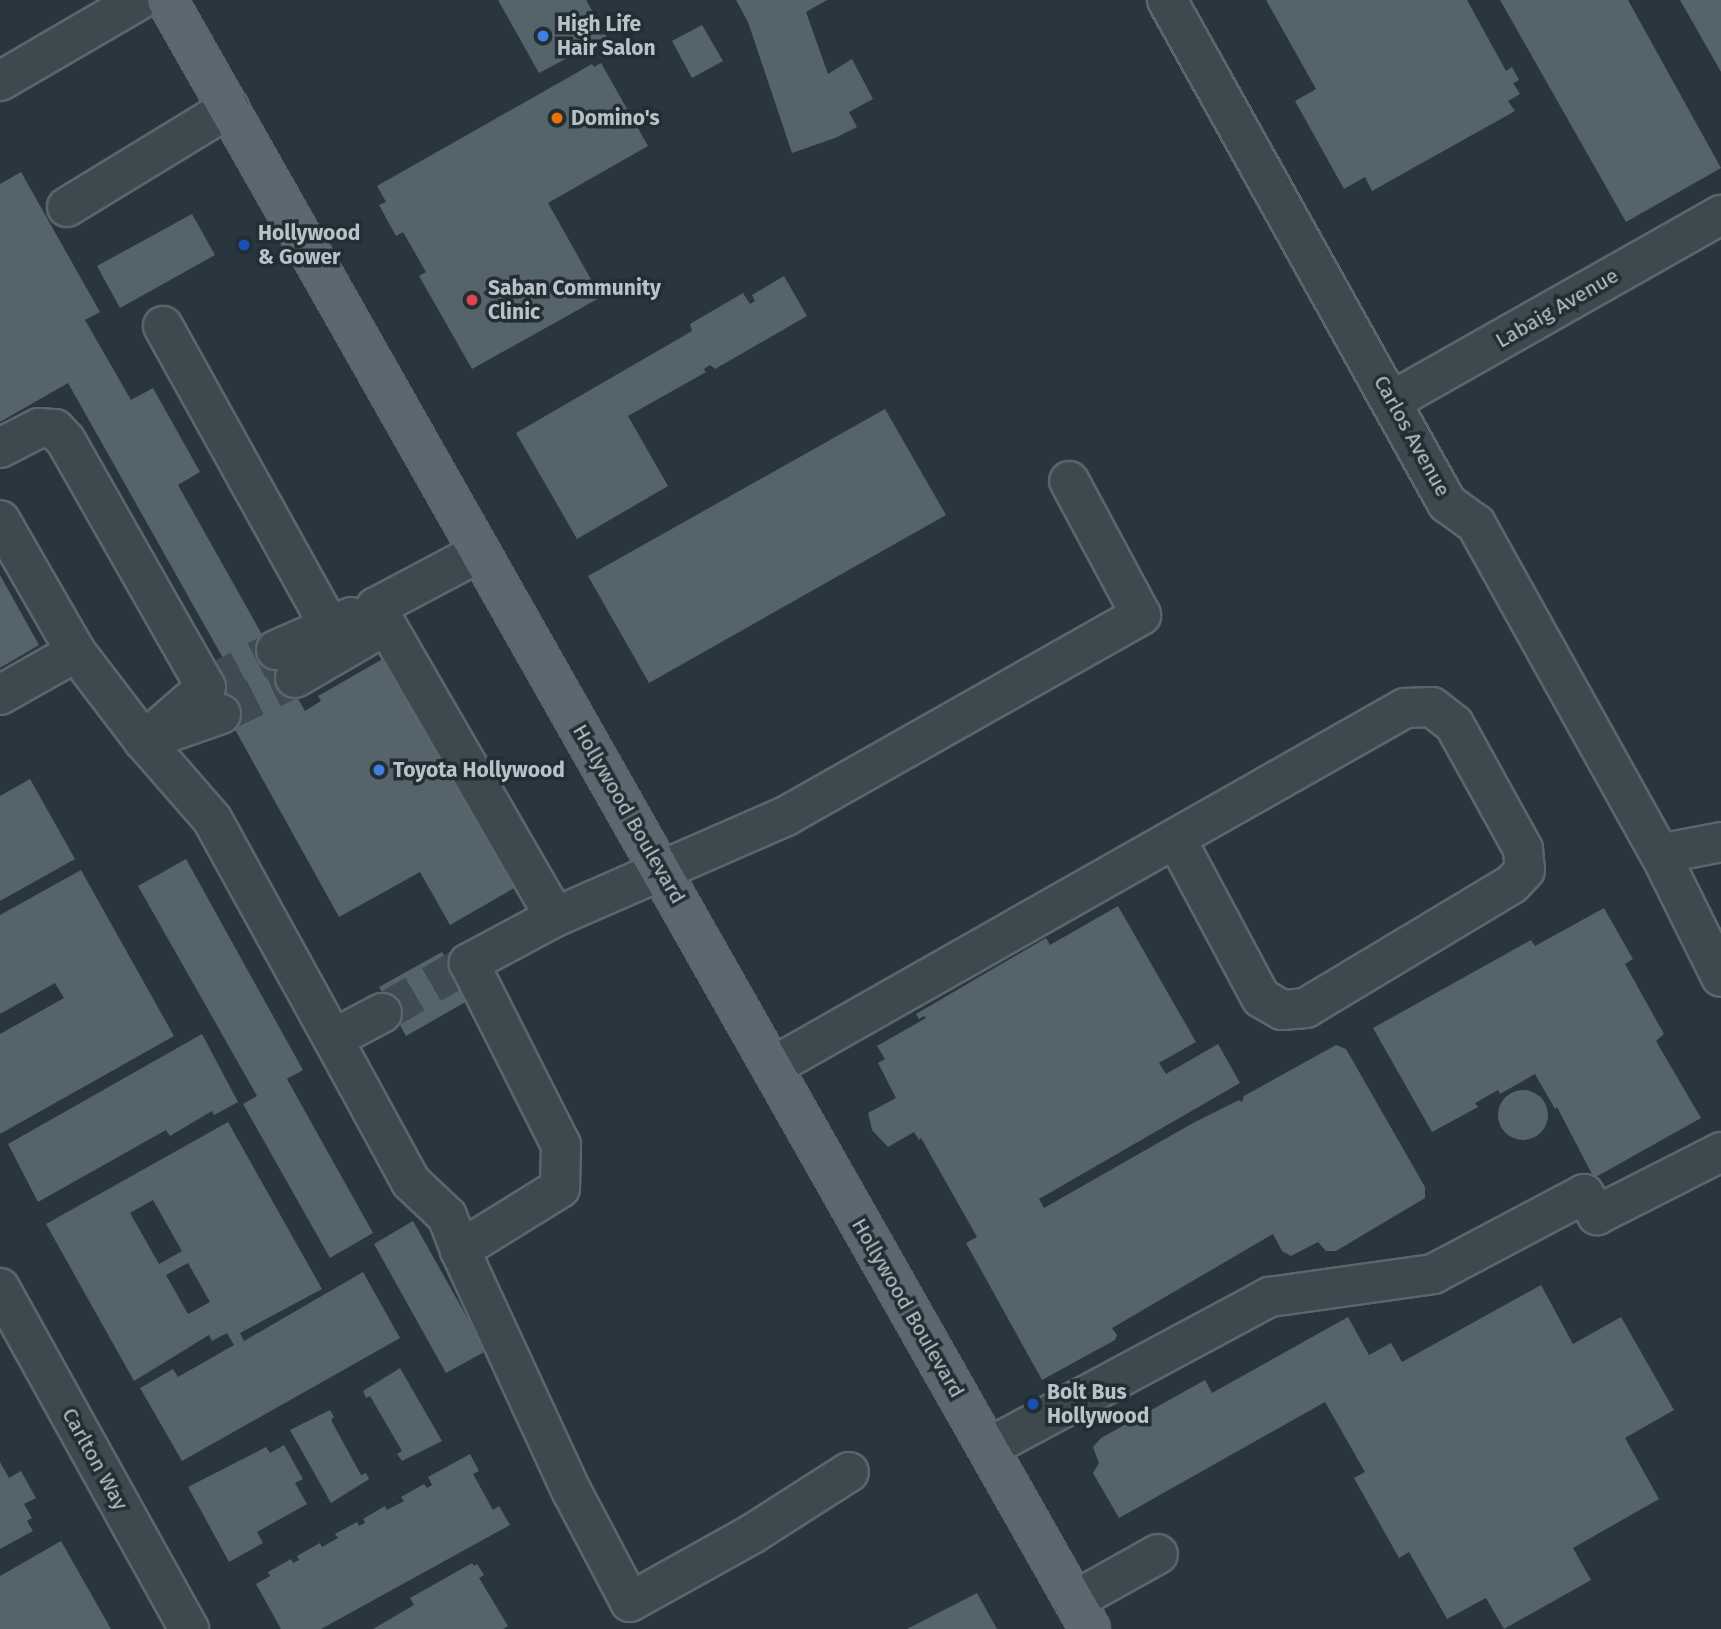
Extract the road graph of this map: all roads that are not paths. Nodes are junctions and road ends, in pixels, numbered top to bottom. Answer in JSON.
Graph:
{"nodes":[{"id":1,"x":139,"y":0,"type":"edge"},
{"id":2,"x":167,"y":0,"type":"edge"},
{"id":3,"x":1167,"y":0,"type":"edge"},
{"id":4,"x":0,"y":81,"type":"edge"},
{"id":5,"x":229,"y":108,"type":"junction"},
{"id":6,"x":67,"y":207,"type":"dead end"},
{"id":7,"x":1721,"y":215,"type":"edge"},
{"id":8,"x":163,"y":326,"type":"dead end"},
{"id":9,"x":1392,"y":401,"type":"junction"},
{"id":10,"x":0,"y":448,"type":"edge"},
{"id":11,"x":1069,"y":481,"type":"dead end"},
{"id":12,"x":0,"y":520,"type":"edge"},
{"id":13,"x":480,"y":552,"type":"junction"},
{"id":14,"x":381,"y":616,"type":"junction"},
{"id":15,"x":329,"y":626,"type":"junction"},
{"id":16,"x":76,"y":652,"type":"junction"},
{"id":17,"x":0,"y":695,"type":"edge"},
{"id":18,"x":221,"y":714,"type":"tunnel mouth"},
{"id":19,"x":144,"y":741,"type":"junction"},
{"id":20,"x":1176,"y":839,"type":"junction"},
{"id":21,"x":1721,"y":842,"type":"edge"},
{"id":22,"x":1661,"y":854,"type":"junction"},
{"id":23,"x":659,"y":869,"type":"junction"},
{"id":24,"x":555,"y":917,"type":"junction"},
{"id":25,"x":1721,"y":977,"type":"edge"},
{"id":26,"x":382,"y":1013,"type":"tunnel mouth"},
{"id":27,"x":333,"y":1039,"type":"junction"},
{"id":28,"x":772,"y":1067,"type":"junction"},
{"id":29,"x":1721,"y":1152,"type":"edge"},
{"id":30,"x":460,"y":1250,"type":"junction"},
{"id":31,"x":0,"y":1288,"type":"edge"},
{"id":32,"x":988,"y":1448,"type":"junction"},
{"id":33,"x":849,"y":1472,"type":"dead end"},
{"id":34,"x":1158,"y":1554,"type":"dead end"},
{"id":35,"x":1082,"y":1615,"type":"edge"},
{"id":36,"x":189,"y":1629,"type":"edge"}],
"edges":[{"from":1,"to":4,"type":"street"},
{"from":2,"to":5,"type":"main road","name":"Hollywood Boulevard"},
{"from":3,"to":9,"type":"street","name":"Carlos Avenue"},
{"from":5,"to":6,"type":"street"},
{"from":5,"to":13,"type":"main road","name":"Hollywood Boulevard"},
{"from":7,"to":9,"type":"street","name":"Labaig Avenue"},
{"from":8,"to":15,"type":"street"},
{"from":9,"to":22,"type":"street","name":"Carlos Avenue"},
{"from":10,"to":19,"type":"street"},
{"from":11,"to":23,"type":"street"},
{"from":12,"to":16,"type":"street"},
{"from":13,"to":14,"type":"street"},
{"from":13,"to":23,"type":"main road","name":"Hollywood Boulevard"},
{"from":14,"to":15,"type":"street"},
{"from":14,"to":15,"type":"street"},
{"from":14,"to":24,"type":"street"},
{"from":16,"to":17,"type":"street"},
{"from":16,"to":19,"type":"street"},
{"from":18,"to":19,"type":"street"},
{"from":19,"to":27,"type":"street"},
{"from":20,"to":20,"type":"street"},
{"from":20,"to":28,"type":"street"},
{"from":21,"to":22,"type":"street"},
{"from":22,"to":25,"type":"street","name":"Carlos Avenue"},
{"from":23,"to":24,"type":"street"},
{"from":23,"to":28,"type":"main road","name":"Hollywood Boulevard"},
{"from":24,"to":30,"type":"street"},
{"from":26,"to":27,"type":"street"},
{"from":27,"to":30,"type":"street"},
{"from":28,"to":32,"type":"main road","name":"Hollywood Boulevard"},
{"from":29,"to":32,"type":"street"},
{"from":30,"to":33,"type":"street"},
{"from":31,"to":36,"type":"street","name":"Carlton Way"},
{"from":32,"to":35,"type":"main road","name":"Hollywood Boulevard"},
{"from":34,"to":35,"type":"street"}]}
